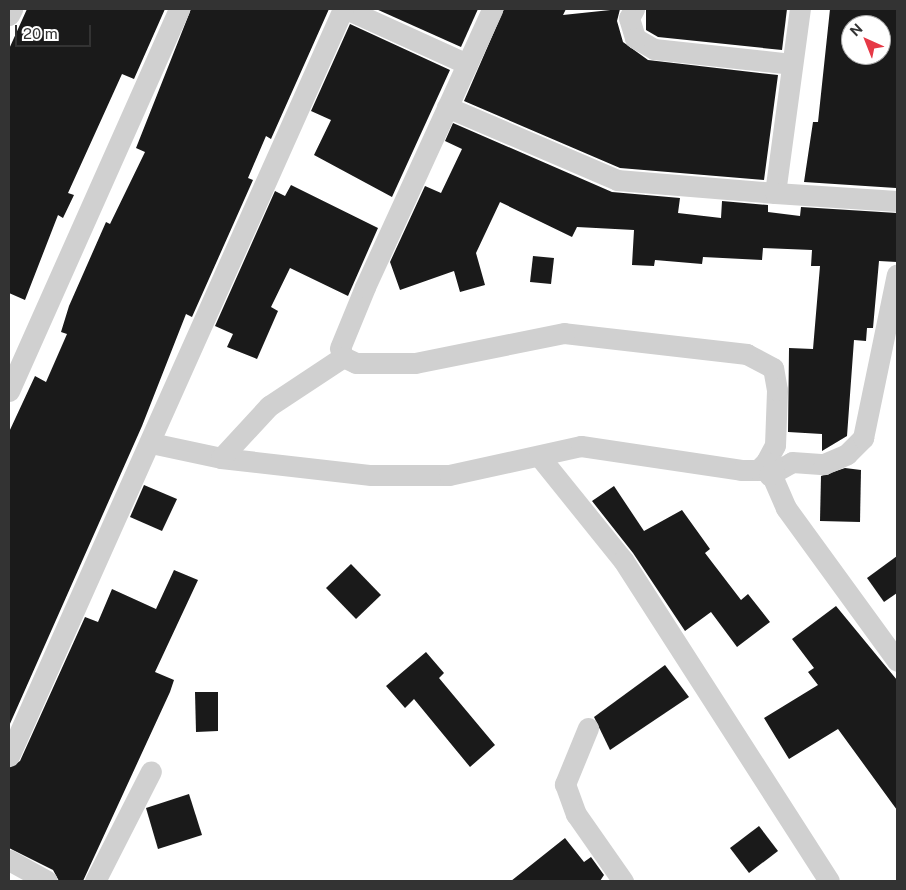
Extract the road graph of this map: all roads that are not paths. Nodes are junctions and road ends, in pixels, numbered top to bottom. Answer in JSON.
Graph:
{"nodes":[{"id":1,"x":12,"y":9,"type":"edge"},
{"id":2,"x":179,"y":9,"type":"edge"},
{"id":3,"x":344,"y":9,"type":"edge"},
{"id":4,"x":492,"y":9,"type":"edge"},
{"id":5,"x":634,"y":9,"type":"edge"},
{"id":6,"x":800,"y":9,"type":"edge"},
{"id":7,"x":9,"y":16,"type":"edge"},
{"id":8,"x":467,"y":64,"type":"junction"},
{"id":9,"x":791,"y":64,"type":"junction"},
{"id":10,"x":447,"y":107,"type":"junction"},
{"id":11,"x":775,"y":193,"type":"junction"},
{"id":12,"x":897,"y":201,"type":"edge"},
{"id":13,"x":897,"y":274,"type":"edge"},
{"id":14,"x":344,"y":357,"type":"junction"},
{"id":15,"x":9,"y":392,"type":"edge"},
{"id":16,"x":151,"y":443,"type":"junction"},
{"id":17,"x":539,"y":456,"type":"junction"},
{"id":18,"x":221,"y":458,"type":"junction"},
{"id":19,"x":768,"y":469,"type":"junction"},
{"id":20,"x":897,"y":661,"type":"edge"},
{"id":21,"x":588,"y":728,"type":"dead end"},
{"id":22,"x":9,"y":756,"type":"edge"},
{"id":23,"x":151,"y":771,"type":"dead end"},
{"id":24,"x":9,"y":860,"type":"edge"},
{"id":25,"x":46,"y":881,"type":"edge"},
{"id":26,"x":95,"y":881,"type":"edge"},
{"id":27,"x":623,"y":881,"type":"edge"},
{"id":28,"x":829,"y":881,"type":"edge"}],
"edges":[{"from":1,"to":7,"type":"street"},
{"from":2,"to":15,"type":"street"},
{"from":3,"to":8,"type":"street"},
{"from":3,"to":16,"type":"street"},
{"from":4,"to":8,"type":"street"},
{"from":5,"to":9,"type":"street"},
{"from":6,"to":9,"type":"street"},
{"from":8,"to":10,"type":"street"},
{"from":9,"to":11,"type":"street"},
{"from":10,"to":11,"type":"street"},
{"from":10,"to":14,"type":"street"},
{"from":11,"to":12,"type":"street"},
{"from":13,"to":19,"type":"street"},
{"from":14,"to":18,"type":"street"},
{"from":14,"to":19,"type":"street"},
{"from":16,"to":18,"type":"street"},
{"from":16,"to":22,"type":"street"},
{"from":17,"to":18,"type":"street"},
{"from":17,"to":19,"type":"street"},
{"from":17,"to":28,"type":"street"},
{"from":19,"to":20,"type":"street"},
{"from":21,"to":27,"type":"street"},
{"from":23,"to":26,"type":"street"},
{"from":24,"to":25,"type":"street"}]}
